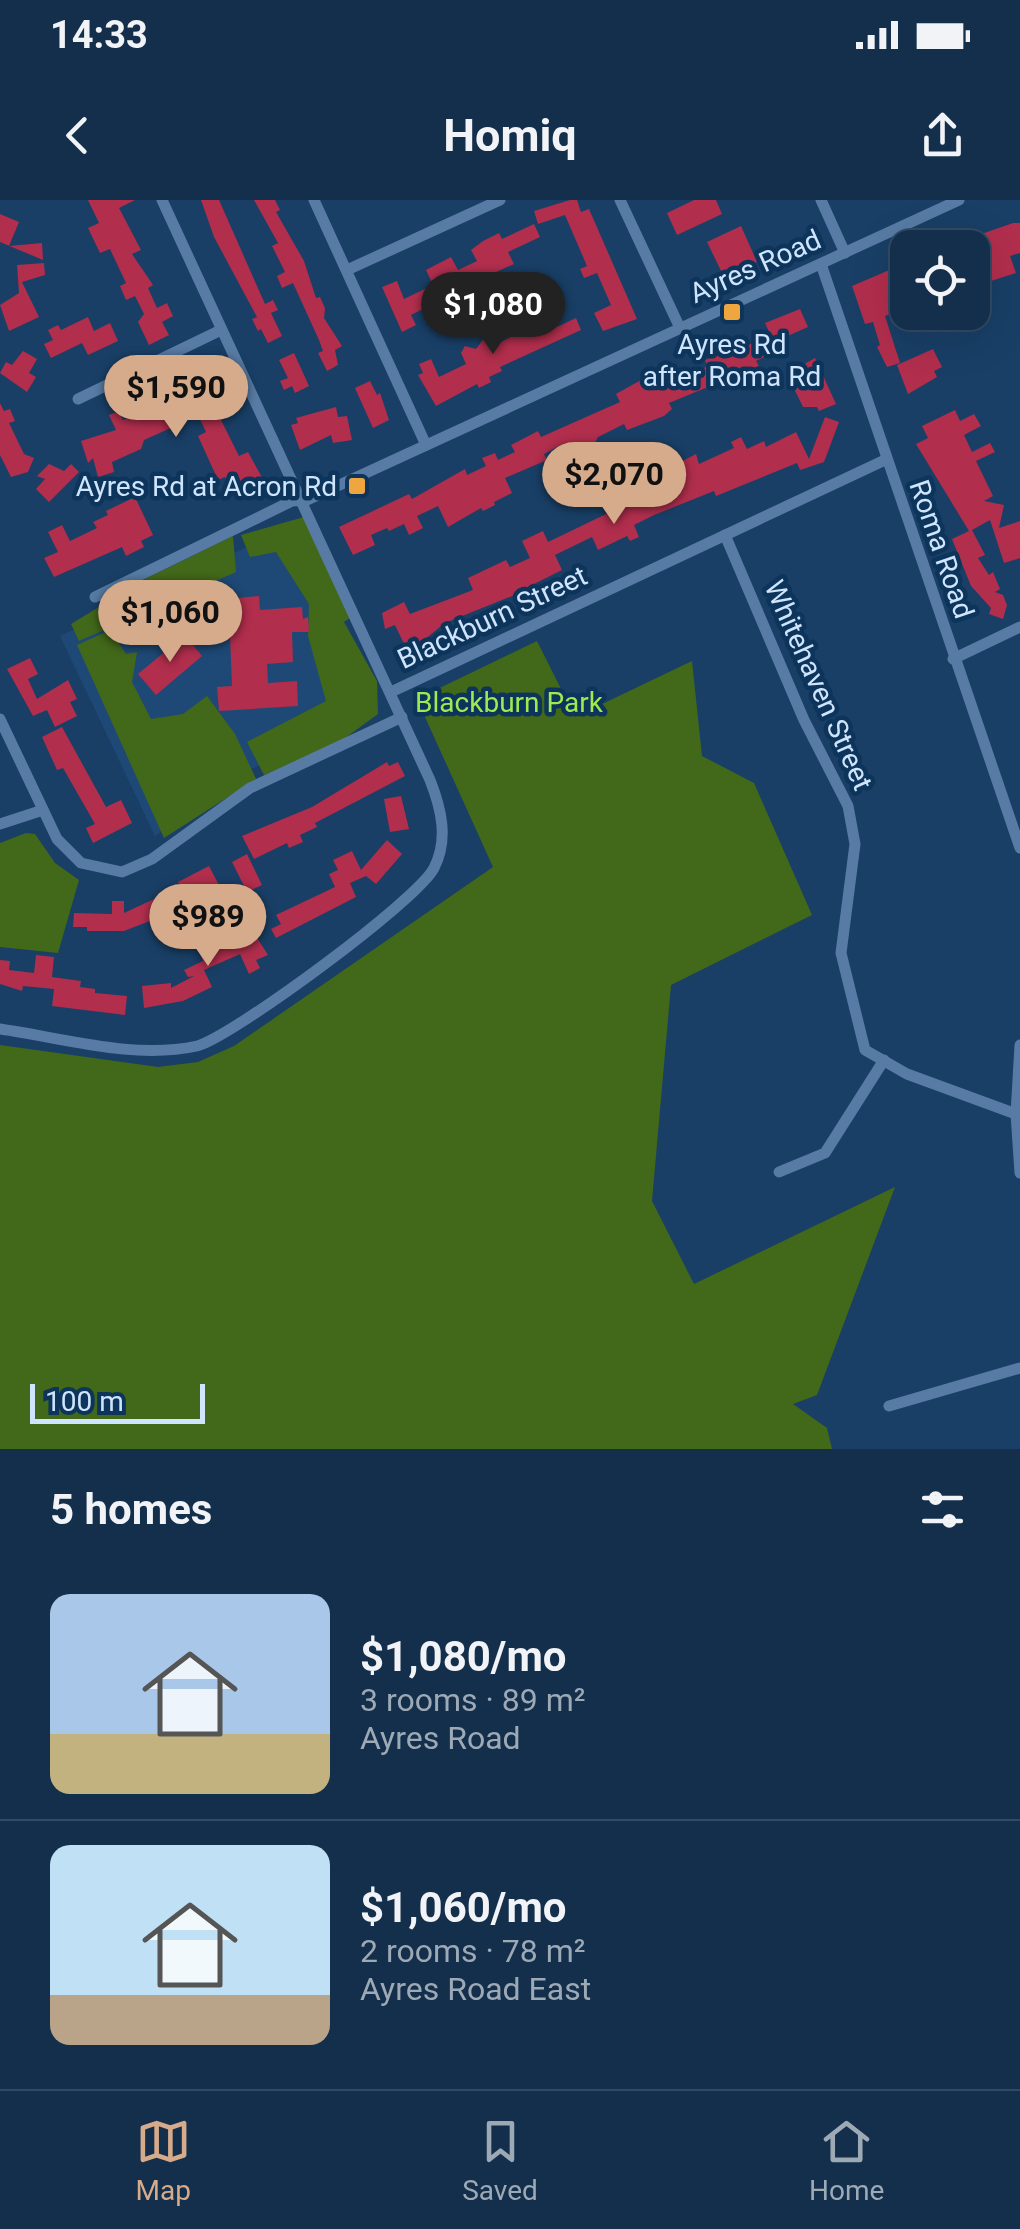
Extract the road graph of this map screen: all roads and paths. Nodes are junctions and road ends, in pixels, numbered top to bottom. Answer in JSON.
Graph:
{"nodes":[{"id":1,"x":162,"y":200,"type":"edge"},
{"id":2,"x":314,"y":200,"type":"edge"},
{"id":3,"x":500,"y":200,"type":"edge"},
{"id":4,"x":620,"y":200,"type":"edge"},
{"id":5,"x":821,"y":200,"type":"edge"},
{"id":6,"x":959,"y":200,"type":"edge"},
{"id":7,"x":844,"y":253,"type":"junction"},
{"id":8,"x":820,"y":264,"type":"junction"},
{"id":9,"x":347,"y":270,"type":"junction"},
{"id":10,"x":680,"y":328,"type":"junction"},
{"id":11,"x":221,"y":330,"type":"junction"},
{"id":12,"x":78,"y":399,"type":"dead end"},
{"id":13,"x":426,"y":446,"type":"junction"},
{"id":14,"x":885,"y":460,"type":"junction"},
{"id":15,"x":299,"y":500,"type":"junction"},
{"id":16,"x":725,"y":535,"type":"junction"},
{"id":17,"x":95,"y":597,"type":"dead end"},
{"id":18,"x":1020,"y":627,"type":"edge"},
{"id":19,"x":953,"y":659,"type":"junction"},
{"id":20,"x":391,"y":692,"type":"junction"},
{"id":21,"x":402,"y":718,"type":"junction"},
{"id":22,"x":0,"y":719,"type":"edge"},
{"id":23,"x":43,"y":810,"type":"junction"},
{"id":24,"x":0,"y":824,"type":"edge"},
{"id":25,"x":1020,"y":848,"type":"edge"},
{"id":26,"x":0,"y":1029,"type":"edge"},
{"id":27,"x":1020,"y":1045,"type":"edge"},
{"id":28,"x":884,"y":1060,"type":"junction"},
{"id":29,"x":1016,"y":1114,"type":"junction"},
{"id":30,"x":779,"y":1172,"type":"dead end"},
{"id":31,"x":1020,"y":1174,"type":"edge"},
{"id":32,"x":1020,"y":1368,"type":"edge"},
{"id":33,"x":889,"y":1406,"type":"dead end"}],
"edges":[{"from":1,"to":11,"type":"street"},
{"from":2,"to":9,"type":"street"},
{"from":3,"to":9,"type":"street"},
{"from":4,"to":10,"type":"street"},
{"from":5,"to":7,"type":"street"},
{"from":6,"to":7,"type":"street","name":"Ayres Road"},
{"from":7,"to":8,"type":"street","name":"Ayres Road"},
{"from":8,"to":10,"type":"street","name":"Ayres Road"},
{"from":8,"to":14,"type":"street","name":"Roma Road"},
{"from":9,"to":13,"type":"street"},
{"from":10,"to":13,"type":"street","name":"Ayres Road"},
{"from":11,"to":12,"type":"street"},
{"from":11,"to":15,"type":"street"},
{"from":13,"to":15,"type":"street","name":"Ayres Road"},
{"from":14,"to":16,"type":"street","name":"Blackburn Street"},
{"from":14,"to":19,"type":"street","name":"Roma Road"},
{"from":15,"to":17,"type":"street","name":"Ayres Road"},
{"from":15,"to":20,"type":"street"},
{"from":16,"to":20,"type":"street","name":"Blackburn Street"},
{"from":16,"to":28,"type":"street","name":"Whitehaven Street"},
{"from":18,"to":19,"type":"street"},
{"from":19,"to":25,"type":"street","name":"Roma Road"},
{"from":20,"to":21,"type":"street"},
{"from":21,"to":23,"type":"street"},
{"from":21,"to":26,"type":"street"},
{"from":22,"to":23,"type":"street"},
{"from":23,"to":24,"type":"street"},
{"from":27,"to":29,"type":"street"},
{"from":28,"to":29,"type":"street","name":"Whitehaven Street"},
{"from":28,"to":30,"type":"street"},
{"from":29,"to":31,"type":"street"},
{"from":32,"to":33,"type":"street"}]}
